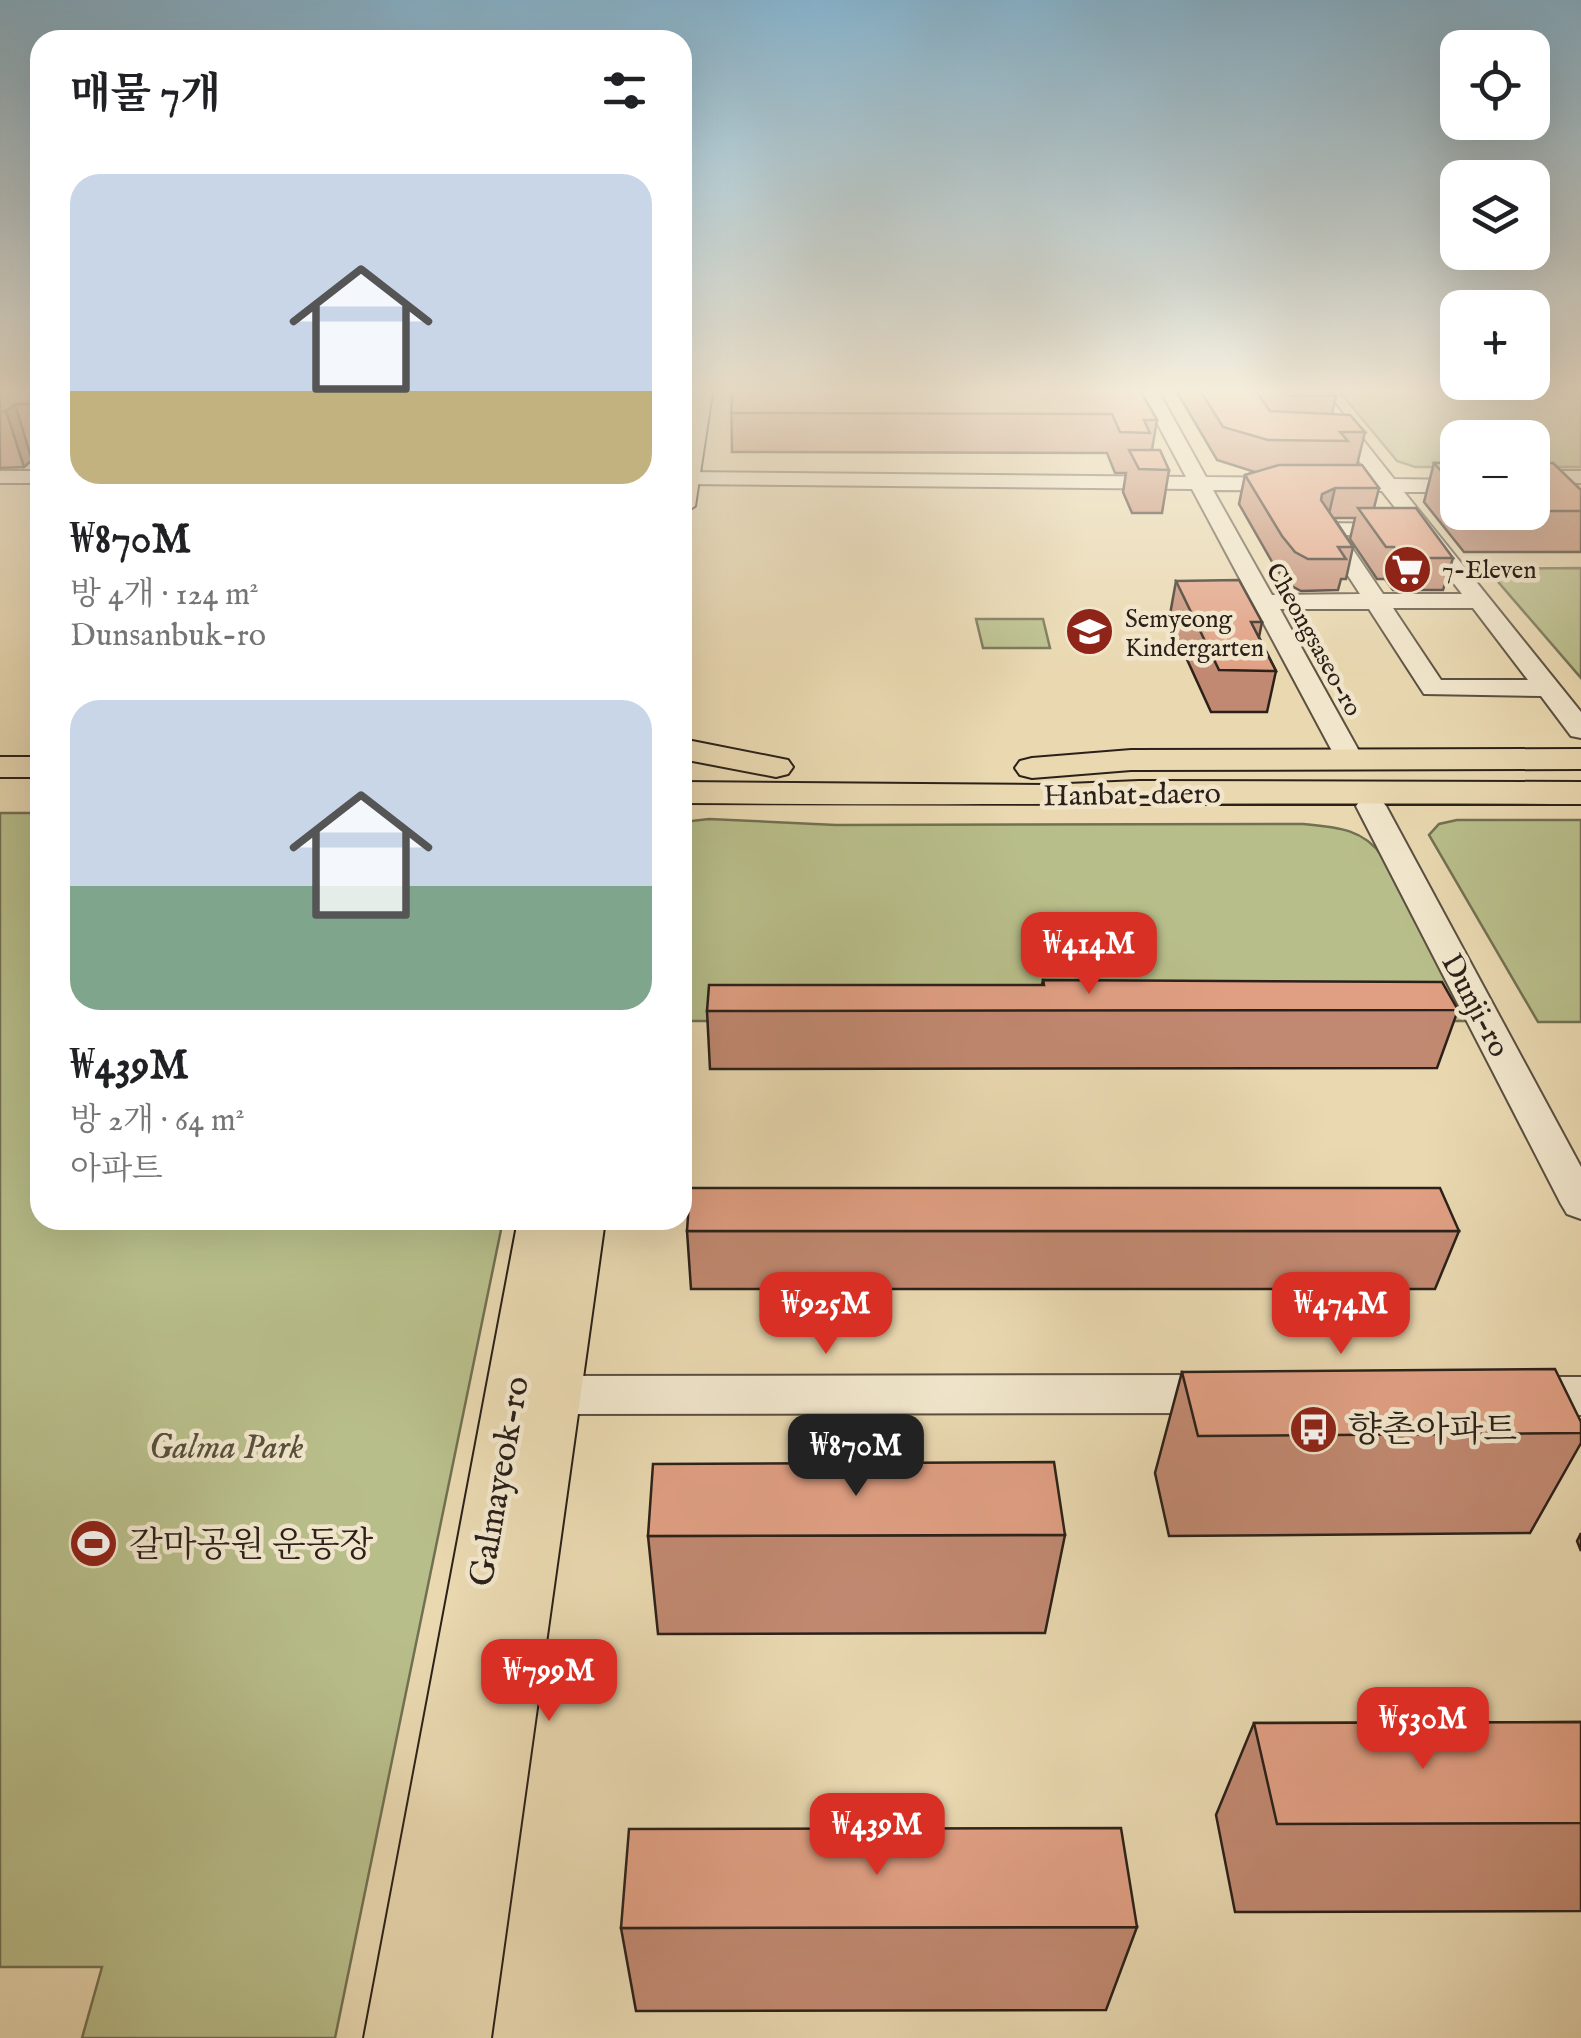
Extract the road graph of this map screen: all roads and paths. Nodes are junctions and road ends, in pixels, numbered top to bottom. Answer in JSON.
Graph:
{"nodes":[{"id":1,"x":1198,"y":482,"type":"edge"},
{"id":2,"x":1385,"y":482,"type":"edge"},
{"id":3,"x":1400,"y":482,"type":"edge"},
{"id":4,"x":1440,"y":485,"type":"edge"},
{"id":5,"x":1550,"y":486,"type":"edge"},
{"id":6,"x":1581,"y":486,"type":"edge"},
{"id":7,"x":1422,"y":529,"type":"junction"},
{"id":8,"x":1479,"y":601,"type":"junction"},
{"id":9,"x":1264,"y":602,"type":"junction"},
{"id":10,"x":1376,"y":602,"type":"junction"},
{"id":11,"x":1548,"y":688,"type":"junction"},
{"id":12,"x":1581,"y":730,"type":"edge"},
{"id":13,"x":692,"y":751,"type":"edge"},
{"id":14,"x":1581,"y":759,"type":"edge"},
{"id":15,"x":1350,"y":760,"type":"junction"},
{"id":16,"x":692,"y":766,"type":"edge"},
{"id":17,"x":0,"y":767,"type":"edge"},
{"id":18,"x":30,"y":767,"type":"edge"},
{"id":19,"x":1581,"y":776,"type":"edge"},
{"id":20,"x":779,"y":779,"type":"junction"},
{"id":21,"x":1038,"y":782,"type":"junction"},
{"id":22,"x":692,"y":791,"type":"edge"},
{"id":23,"x":0,"y":794,"type":"edge"},
{"id":24,"x":30,"y":794,"type":"edge"},
{"id":25,"x":1581,"y":794,"type":"edge"},
{"id":26,"x":1371,"y":806,"type":"junction"},
{"id":27,"x":1581,"y":806,"type":"edge"},
{"id":28,"x":692,"y":810,"type":"edge"},
{"id":29,"x":1581,"y":1204,"type":"edge"},
{"id":30,"x":542,"y":1230,"type":"edge"},
{"id":31,"x":577,"y":1230,"type":"edge"},
{"id":32,"x":1254,"y":1394,"type":"edge"},
{"id":33,"x":532,"y":1395,"type":"junction"},
{"id":34,"x":1485,"y":1396,"type":"edge"},
{"id":35,"x":1581,"y":1396,"type":"edge"},
{"id":36,"x":402,"y":2038,"type":"edge"},
{"id":37,"x":453,"y":2038,"type":"edge"}],
"edges":[{"from":1,"to":9,"type":"street","name":"Cheongsaseo-ro"},
{"from":2,"to":7,"type":"street"},
{"from":3,"to":4,"type":"street"},
{"from":5,"to":6,"type":"street"},
{"from":7,"to":8,"type":"street"},
{"from":7,"to":10,"type":"street"},
{"from":8,"to":10,"type":"street"},
{"from":8,"to":11,"type":"street"},
{"from":9,"to":10,"type":"street"},
{"from":9,"to":15,"type":"street","name":"Cheongsaseo-ro"},
{"from":10,"to":11,"type":"street"},
{"from":11,"to":12,"type":"street"},
{"from":13,"to":20,"type":"main road"},
{"from":14,"to":15,"type":"main road"},
{"from":15,"to":21,"type":"main road"},
{"from":16,"to":20,"type":"main road","name":"Hanbat-daero"},
{"from":17,"to":18,"type":"main road"},
{"from":19,"to":21,"type":"main road","name":"Hanbat-daero"},
{"from":20,"to":21,"type":"main road","name":"Hanbat-daero"},
{"from":20,"to":22,"type":"main road","name":"Hanbat-daero"},
{"from":20,"to":28,"type":"main road"},
{"from":21,"to":25,"type":"main road","name":"Hanbat-daero"},
{"from":21,"to":26,"type":"main road"},
{"from":23,"to":24,"type":"main road"},
{"from":26,"to":27,"type":"main road"},
{"from":26,"to":29,"type":"street","name":"Dunji-ro"},
{"from":30,"to":33,"type":"main road","name":"Galmayeok-ro"},
{"from":31,"to":33,"type":"main road","name":"Galmayeok-ro"},
{"from":32,"to":33,"type":"street"},
{"from":33,"to":36,"type":"main road","name":"Galmayeok-ro"},
{"from":33,"to":37,"type":"main road","name":"Galmayeok-ro"},
{"from":34,"to":35,"type":"street"}]}
